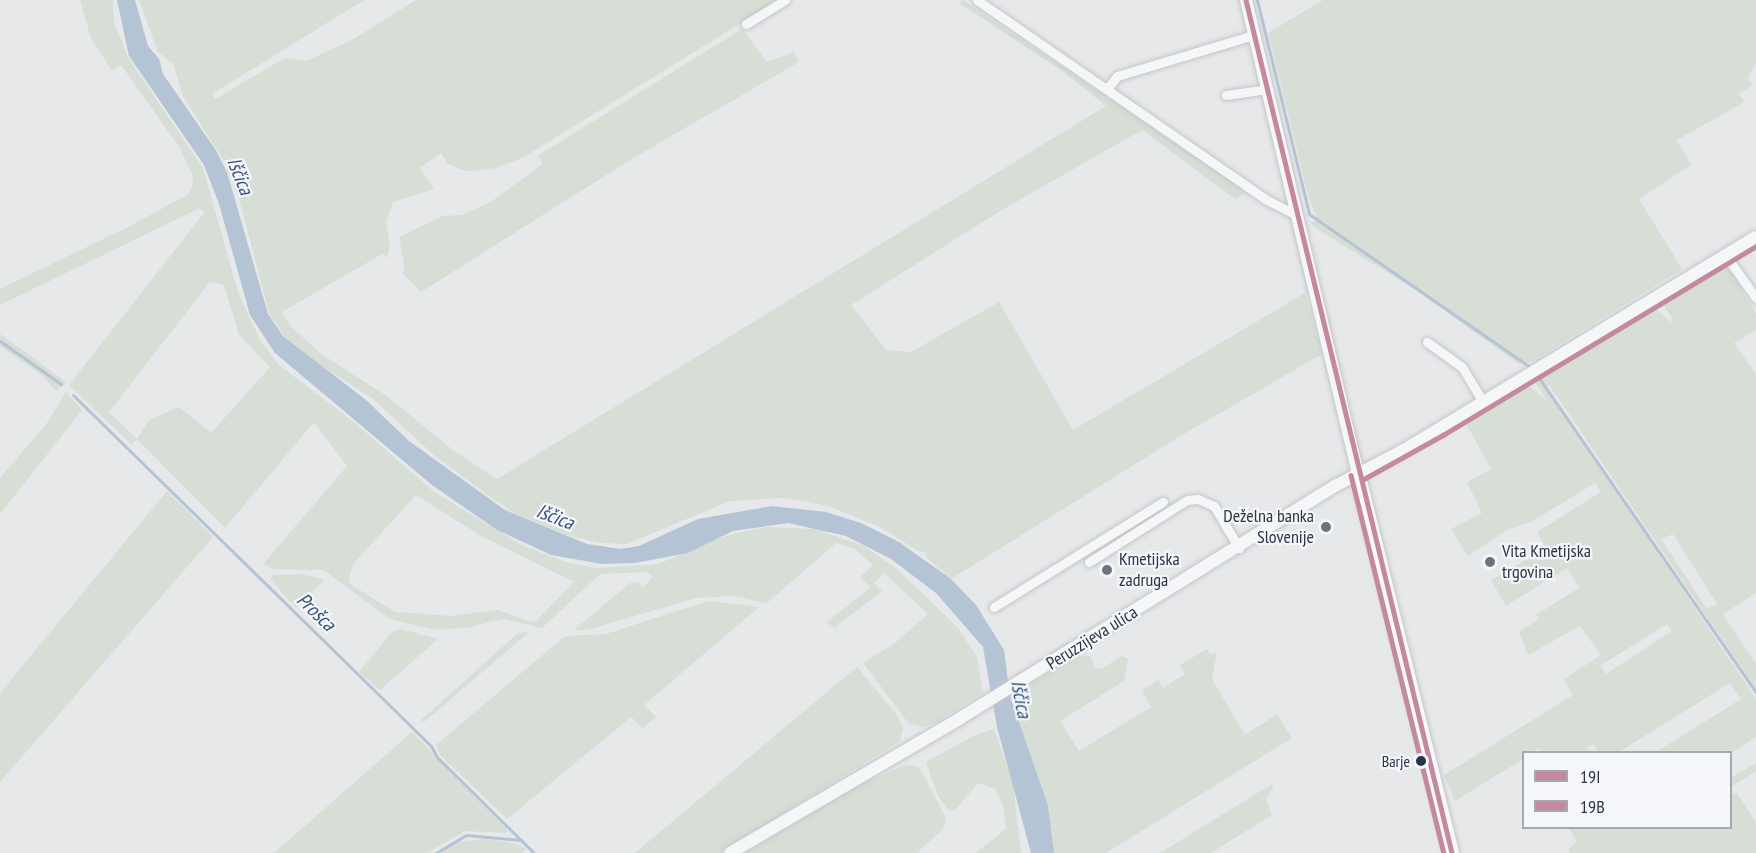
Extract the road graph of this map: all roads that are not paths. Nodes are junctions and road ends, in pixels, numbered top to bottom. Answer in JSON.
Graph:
{"nodes":[{"id":1,"x":784,"y":0,"type":"edge"},
{"id":2,"x":977,"y":0,"type":"edge"},
{"id":3,"x":1246,"y":0,"type":"edge"},
{"id":4,"x":746,"y":24,"type":"dead end"},
{"id":5,"x":1254,"y":35,"type":"junction"},
{"id":6,"x":1107,"y":89,"type":"junction"},
{"id":7,"x":1267,"y":90,"type":"junction"},
{"id":8,"x":1226,"y":95,"type":"dead end"},
{"id":9,"x":1298,"y":216,"type":"junction"},
{"id":10,"x":1756,"y":237,"type":"edge"},
{"id":11,"x":1726,"y":256,"type":"junction"},
{"id":12,"x":1756,"y":298,"type":"edge"},
{"id":13,"x":1427,"y":342,"type":"dead end"},
{"id":14,"x":1483,"y":402,"type":"junction"},
{"id":15,"x":1358,"y":473,"type":"junction"},
{"id":16,"x":1163,"y":502,"type":"dead end"},
{"id":17,"x":1239,"y":548,"type":"junction"},
{"id":18,"x":1089,"y":562,"type":"dead end"},
{"id":19,"x":994,"y":607,"type":"dead end"},
{"id":20,"x":730,"y":853,"type":"edge"},
{"id":21,"x":1452,"y":853,"type":"edge"}],
"edges":[{"from":1,"to":4,"type":"street"},
{"from":2,"to":6,"type":"street"},
{"from":3,"to":5,"type":"street"},
{"from":5,"to":6,"type":"street"},
{"from":5,"to":7,"type":"street"},
{"from":6,"to":9,"type":"street"},
{"from":7,"to":8,"type":"street"},
{"from":7,"to":9,"type":"street"},
{"from":9,"to":15,"type":"street"},
{"from":10,"to":11,"type":"street","name":"Peruzzijeva ulica"},
{"from":11,"to":12,"type":"street"},
{"from":11,"to":14,"type":"street","name":"Peruzzijeva ulica"},
{"from":13,"to":14,"type":"street"},
{"from":14,"to":15,"type":"street","name":"Peruzzijeva ulica"},
{"from":15,"to":17,"type":"street","name":"Peruzzijeva ulica"},
{"from":15,"to":21,"type":"main road"},
{"from":16,"to":19,"type":"street"},
{"from":17,"to":18,"type":"street"},
{"from":17,"to":20,"type":"street","name":"Peruzzijeva ulica"}]}
